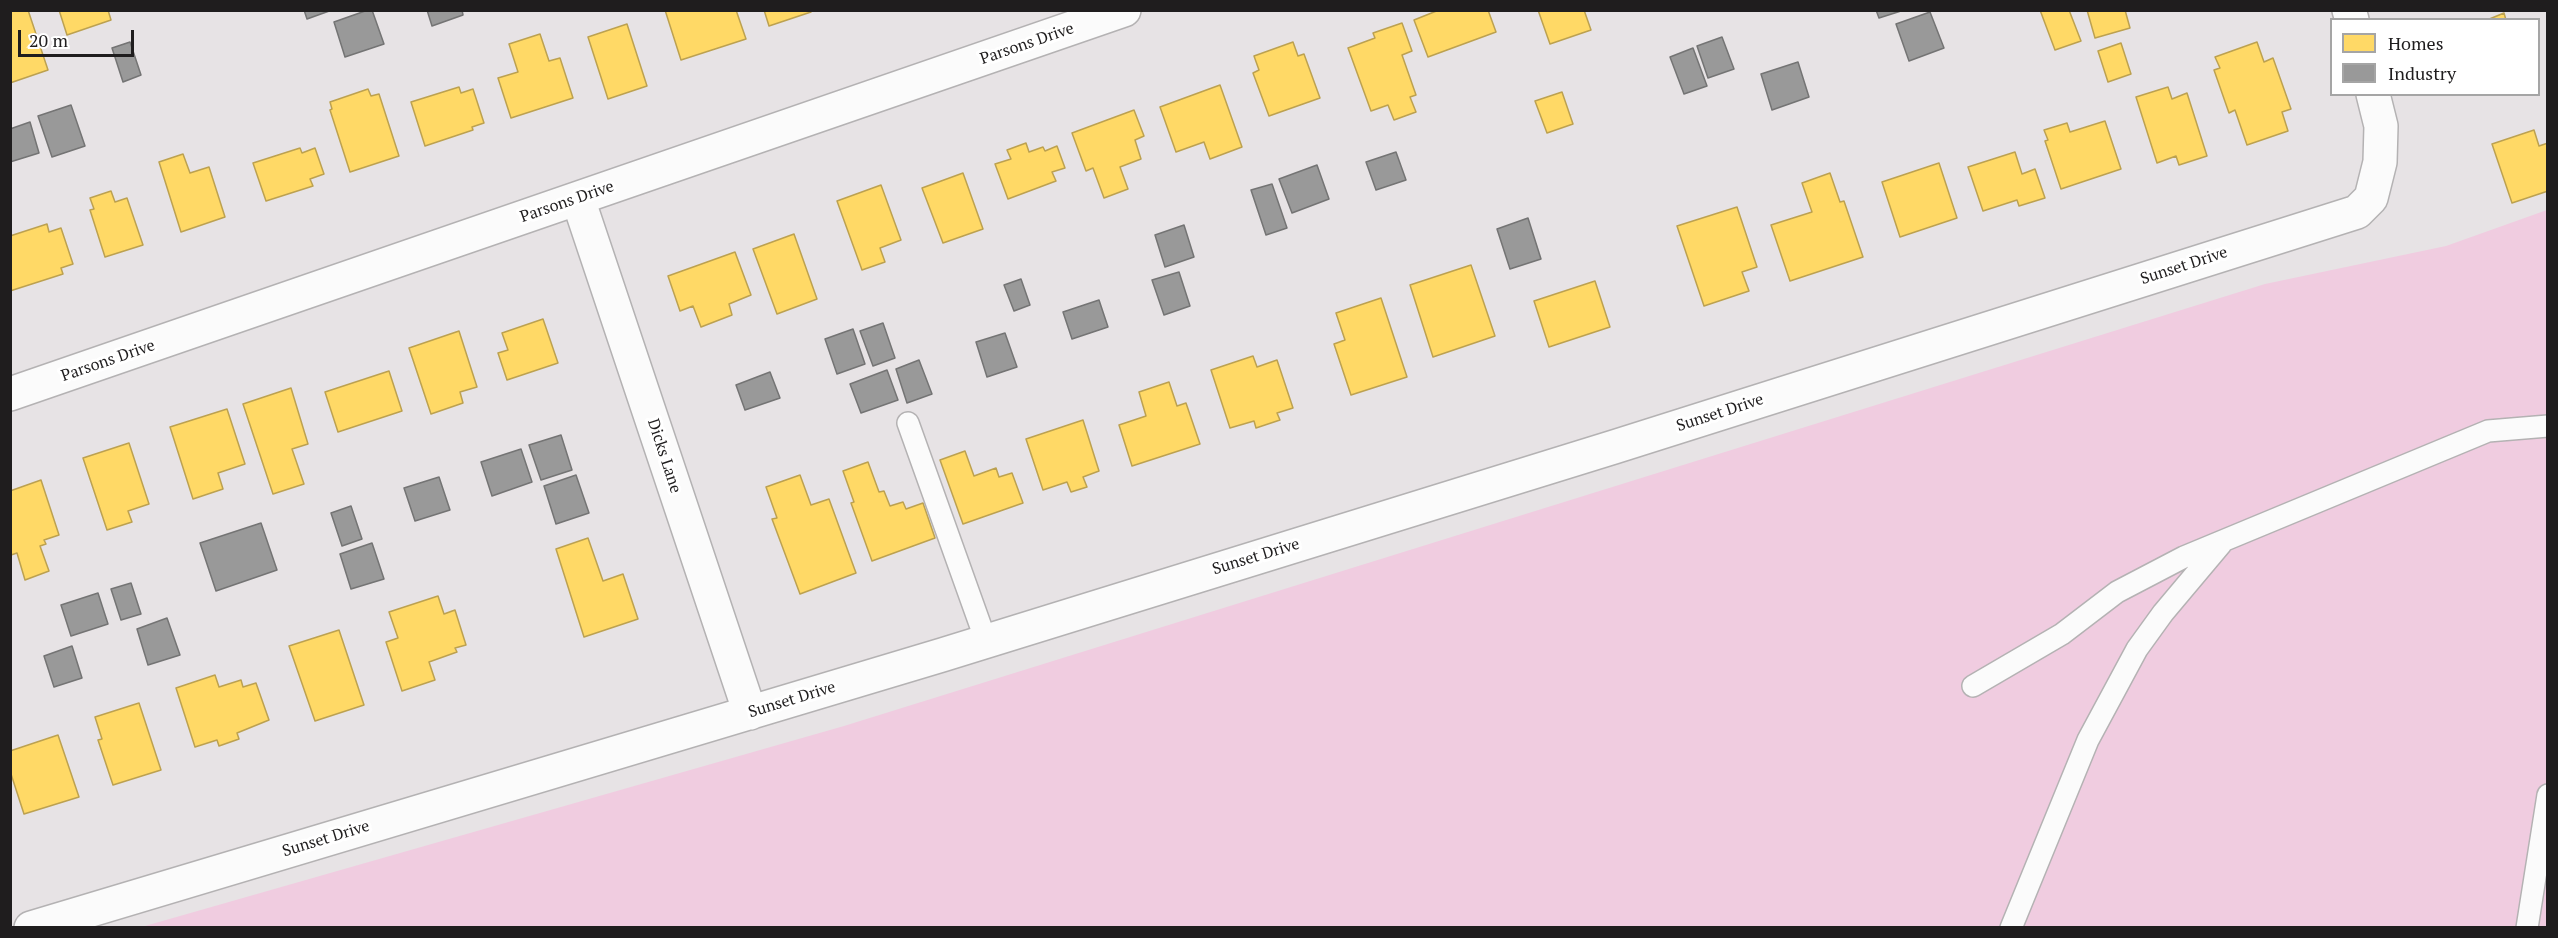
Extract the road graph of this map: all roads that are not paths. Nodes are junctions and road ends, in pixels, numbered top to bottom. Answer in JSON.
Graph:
{"nodes":[{"id":1,"x":1124,"y":10,"type":"edge"},
{"id":2,"x":2374,"y":96,"type":"edge"},
{"id":3,"x":578,"y":199,"type":"junction"},
{"id":4,"x":10,"y":394,"type":"edge"},
{"id":5,"x":908,"y":423,"type":"dead end"},
{"id":6,"x":2547,"y":426,"type":"edge"},
{"id":7,"x":2223,"y":542,"type":"junction"},
{"id":8,"x":986,"y":641,"type":"junction"},
{"id":9,"x":1973,"y":686,"type":"dead end"},
{"id":10,"x":750,"y":713,"type":"junction"},
{"id":11,"x":2547,"y":795,"type":"edge"},
{"id":12,"x":32,"y":927,"type":"edge"},
{"id":13,"x":2011,"y":927,"type":"edge"},
{"id":14,"x":2527,"y":927,"type":"edge"}],
"edges":[{"from":1,"to":3,"type":"street","name":"Parsons Drive"},
{"from":2,"to":8,"type":"street","name":"Sunset Drive"},
{"from":3,"to":4,"type":"street","name":"Parsons Drive"},
{"from":3,"to":10,"type":"street","name":"Dicks Lane"},
{"from":5,"to":8,"type":"lane"},
{"from":6,"to":7,"type":"lane"},
{"from":7,"to":9,"type":"lane"},
{"from":7,"to":13,"type":"lane"},
{"from":8,"to":10,"type":"street","name":"Sunset Drive"},
{"from":10,"to":12,"type":"street","name":"Sunset Drive"},
{"from":11,"to":14,"type":"lane"}]}
